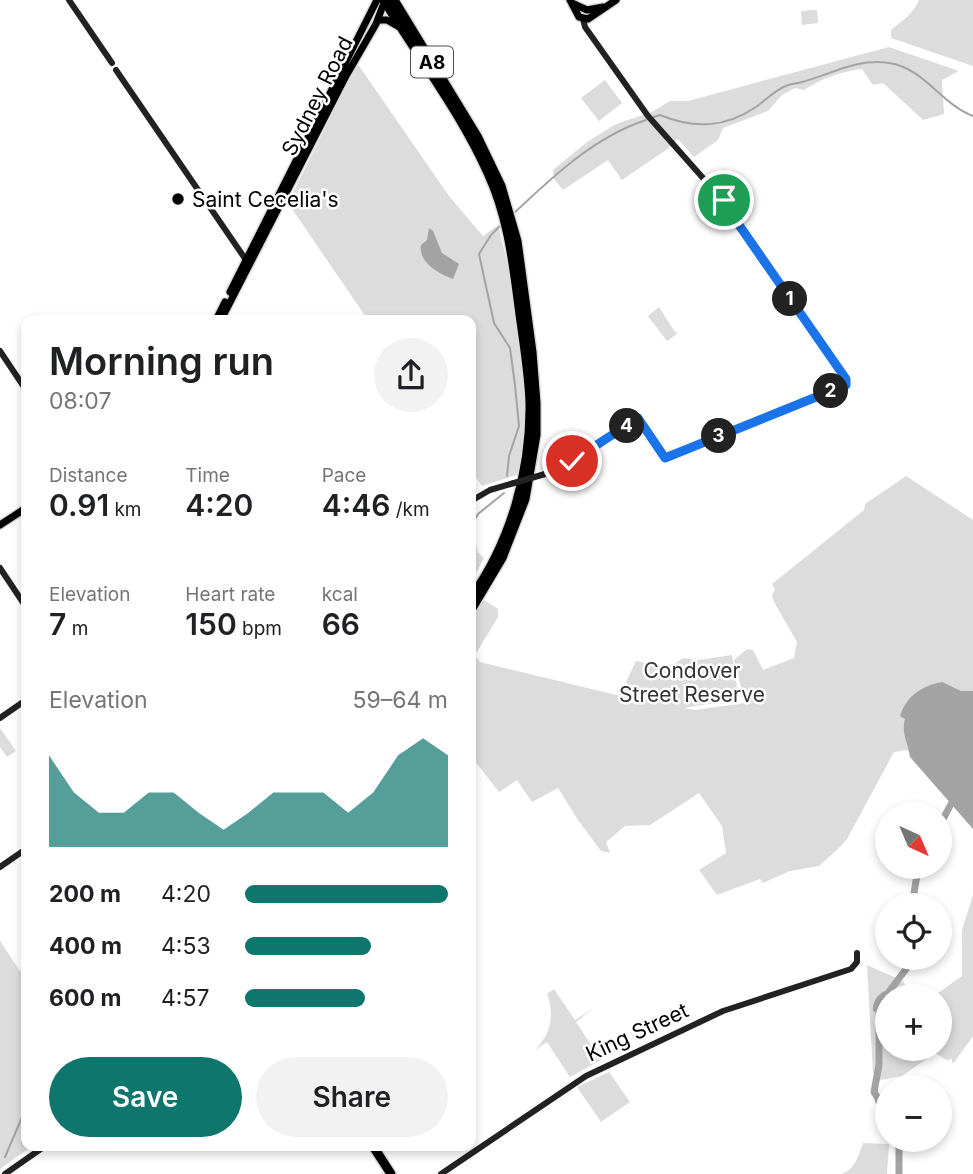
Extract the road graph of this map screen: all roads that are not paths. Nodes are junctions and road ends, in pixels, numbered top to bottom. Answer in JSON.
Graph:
{"nodes":[{"id":1,"x":69,"y":0,"type":"edge"},
{"id":2,"x":377,"y":0,"type":"edge"},
{"id":3,"x":384,"y":0,"type":"edge"},
{"id":4,"x":394,"y":0,"type":"edge"},
{"id":5,"x":613,"y":2,"type":"edge"},
{"id":6,"x":573,"y":3,"type":"edge"},
{"id":7,"x":591,"y":10,"type":"junction"},
{"id":8,"x":585,"y":18,"type":"junction"},
{"id":9,"x":376,"y":23,"type":"junction"},
{"id":10,"x":402,"y":28,"type":"junction"},
{"id":11,"x":312,"y":136,"type":"junction"},
{"id":12,"x":508,"y":218,"type":"junction"},
{"id":13,"x":246,"y":260,"type":"junction"},
{"id":14,"x":218,"y":315,"type":"edge"},
{"id":15,"x":223,"y":315,"type":"edge"},
{"id":16,"x":0,"y":351,"type":"edge"},
{"id":17,"x":21,"y":382,"type":"edge"},
{"id":18,"x":476,"y":498,"type":"edge"},
{"id":19,"x":21,"y":511,"type":"edge"},
{"id":20,"x":0,"y":525,"type":"edge"},
{"id":21,"x":0,"y":568,"type":"edge"},
{"id":22,"x":476,"y":589,"type":"edge"},
{"id":23,"x":21,"y":600,"type":"edge"},
{"id":24,"x":476,"y":602,"type":"edge"},
{"id":25,"x":21,"y":703,"type":"edge"},
{"id":26,"x":0,"y":718,"type":"edge"},
{"id":27,"x":21,"y":852,"type":"edge"},
{"id":28,"x":0,"y":867,"type":"edge"},
{"id":29,"x":857,"y":953,"type":"dead end"},
{"id":30,"x":476,"y":1150,"type":"edge"},
{"id":31,"x":38,"y":1151,"type":"edge"},
{"id":32,"x":370,"y":1151,"type":"edge"},
{"id":33,"x":376,"y":1151,"type":"edge"},
{"id":34,"x":475,"y":1151,"type":"edge"},
{"id":35,"x":5,"y":1174,"type":"edge"},
{"id":36,"x":384,"y":1174,"type":"edge"},
{"id":37,"x":391,"y":1174,"type":"edge"},
{"id":38,"x":441,"y":1174,"type":"edge"}],
"edges":[{"from":1,"to":13,"type":"street"},
{"from":2,"to":11,"type":"main road","name":"Sydney Road"},
{"from":3,"to":9,"type":"main road","name":"Sydney Road"},
{"from":3,"to":10,"type":"highway","number":"A8"},
{"from":4,"to":12,"type":"highway","number":"A8"},
{"from":5,"to":7,"type":"main road"},
{"from":5,"to":8,"type":"main road"},
{"from":6,"to":7,"type":"main road"},
{"from":6,"to":8,"type":"main road"},
{"from":7,"to":8,"type":"main road"},
{"from":8,"to":18,"type":"street","bridge":true},
{"from":9,"to":10,"type":"main road"},
{"from":9,"to":11,"type":"main road","name":"Sydney Road"},
{"from":10,"to":12,"type":"highway","number":"A8"},
{"from":11,"to":13,"type":"main road","name":"Sydney Road"},
{"from":11,"to":15,"type":"main road","name":"Sydney Road"},
{"from":12,"to":22,"type":"highway","number":"A8"},
{"from":12,"to":24,"type":"highway","number":"A8"},
{"from":13,"to":14,"type":"main road","name":"Sydney Road"},
{"from":16,"to":17,"type":"street"},
{"from":19,"to":20,"type":"main road"},
{"from":21,"to":23,"type":"street"},
{"from":25,"to":26,"type":"street"},
{"from":27,"to":28,"type":"street"},
{"from":29,"to":30,"type":"street","name":"King Street"},
{"from":31,"to":35,"type":"street"},
{"from":32,"to":36,"type":"highway"},
{"from":33,"to":37,"type":"highway"},
{"from":34,"to":38,"type":"street","name":"King Street"}]}
